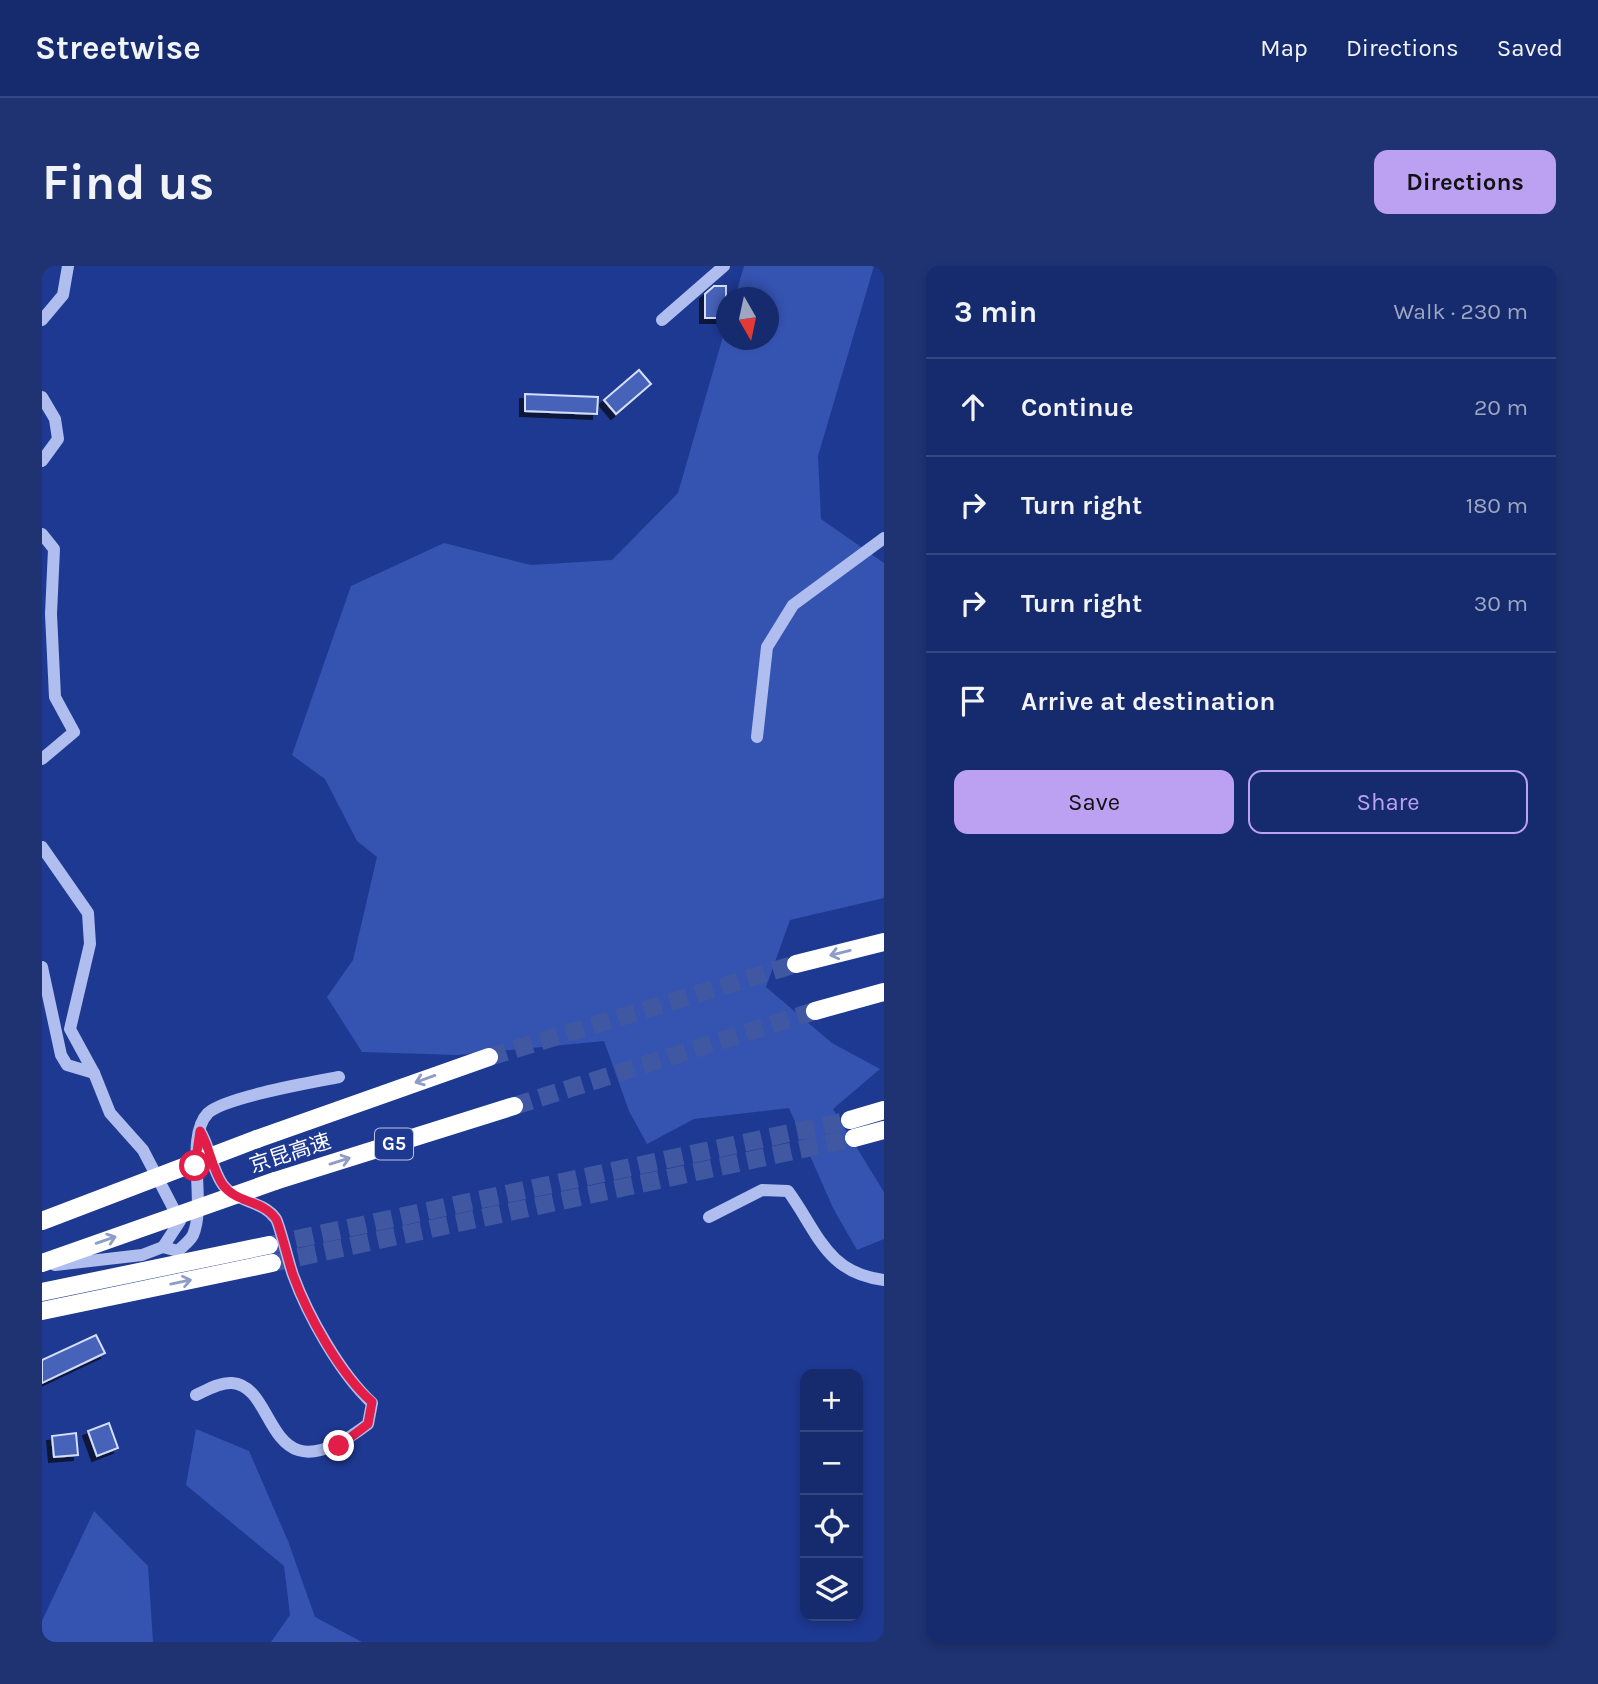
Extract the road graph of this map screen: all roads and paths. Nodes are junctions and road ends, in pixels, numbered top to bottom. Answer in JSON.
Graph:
{"nodes":[{"id":1,"x":68,"y":266,"type":"edge"},
{"id":2,"x":724,"y":266,"type":"edge"},
{"id":3,"x":42,"y":320,"type":"edge"},
{"id":4,"x":662,"y":320,"type":"dead end"},
{"id":5,"x":42,"y":397,"type":"edge"},
{"id":6,"x":42,"y":461,"type":"edge"},
{"id":7,"x":42,"y":534,"type":"edge"},
{"id":8,"x":884,"y":538,"type":"edge"},
{"id":9,"x":757,"y":737,"type":"dead end"},
{"id":10,"x":42,"y":759,"type":"edge"},
{"id":11,"x":42,"y":847,"type":"edge"},
{"id":12,"x":884,"y":942,"type":"edge"},
{"id":13,"x":796,"y":964,"type":"tunnel mouth"},
{"id":14,"x":42,"y":967,"type":"edge"},
{"id":15,"x":884,"y":992,"type":"edge"},
{"id":16,"x":815,"y":1011,"type":"tunnel mouth"},
{"id":17,"x":489,"y":1057,"type":"tunnel mouth"},
{"id":18,"x":94,"y":1073,"type":"junction"},
{"id":19,"x":339,"y":1077,"type":"dead end"},
{"id":20,"x":513,"y":1106,"type":"tunnel mouth"},
{"id":21,"x":884,"y":1110,"type":"edge"},
{"id":22,"x":849,"y":1119,"type":"tunnel mouth"},
{"id":23,"x":884,"y":1130,"type":"edge"},
{"id":24,"x":200,"y":1131,"type":"junction"},
{"id":25,"x":854,"y":1138,"type":"tunnel mouth"},
{"id":26,"x":709,"y":1217,"type":"dead end"},
{"id":27,"x":42,"y":1221,"type":"edge"},
{"id":28,"x":269,"y":1245,"type":"tunnel mouth"},
{"id":29,"x":163,"y":1247,"type":"junction"},
{"id":30,"x":272,"y":1263,"type":"tunnel mouth"},
{"id":31,"x":42,"y":1266,"type":"edge"},
{"id":32,"x":884,"y":1280,"type":"edge"},
{"id":33,"x":42,"y":1292,"type":"edge"},
{"id":34,"x":42,"y":1311,"type":"edge"},
{"id":35,"x":196,"y":1395,"type":"dead end"}],
"edges":[{"from":1,"to":3,"type":"street"},
{"from":2,"to":4,"type":"street"},
{"from":5,"to":6,"type":"street"},
{"from":7,"to":10,"type":"street"},
{"from":8,"to":9,"type":"street"},
{"from":11,"to":18,"type":"street"},
{"from":12,"to":13,"type":"highway","one_way":true},
{"from":14,"to":18,"type":"street"},
{"from":15,"to":16,"type":"highway"},
{"from":17,"to":27,"type":"highway","name":"京昆高速","number":"G5","one_way":true,"bridge":true},
{"from":18,"to":29,"type":"street"},
{"from":19,"to":24,"type":"street"},
{"from":31,"to":20,"type":"highway","name":"京昆高速","number":"G5","one_way":true,"bridge":true},
{"from":21,"to":22,"type":"highway"},
{"from":23,"to":25,"type":"highway"},
{"from":24,"to":29,"type":"street"},
{"from":24,"to":35,"type":"street"},
{"from":26,"to":32,"type":"street"},
{"from":28,"to":33,"type":"highway"},
{"from":29,"to":31,"type":"street"},
{"from":34,"to":30,"type":"highway","one_way":true}]}
